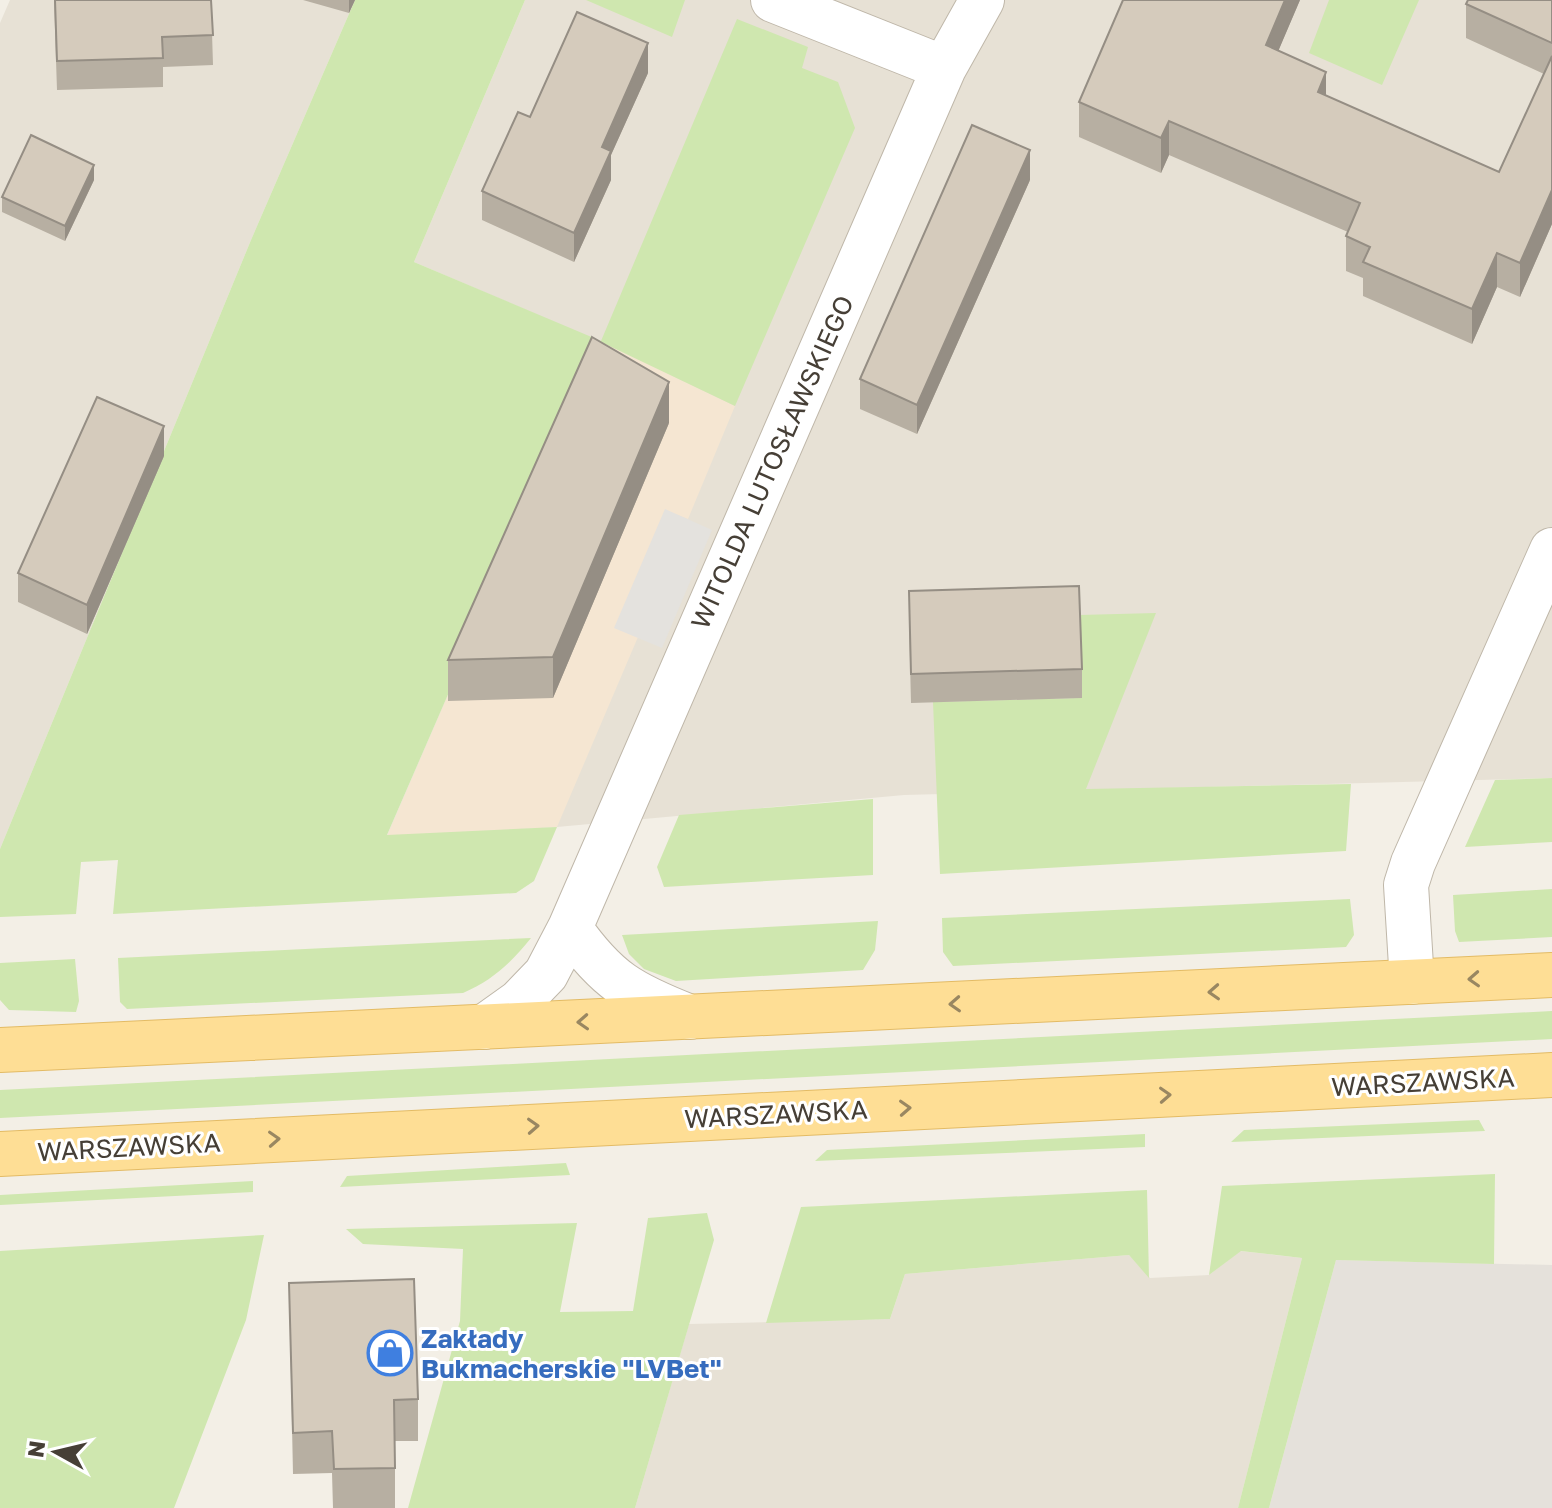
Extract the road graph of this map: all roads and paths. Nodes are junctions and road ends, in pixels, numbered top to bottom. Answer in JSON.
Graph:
{"nodes":[{"id":1,"x":773,"y":0,"type":"edge"},
{"id":2,"x":982,"y":0,"type":"edge"},
{"id":3,"x":944,"y":68,"type":"junction"},
{"id":4,"x":1552,"y":550,"type":"edge"},
{"id":5,"x":570,"y":928,"type":"junction"},
{"id":6,"x":1552,"y":975,"type":"edge"},
{"id":7,"x":1412,"y":982,"type":"junction"},
{"id":8,"x":690,"y":1017,"type":"junction"},
{"id":9,"x":484,"y":1027,"type":"junction"},
{"id":10,"x":0,"y":1050,"type":"edge"},
{"id":11,"x":1552,"y":1075,"type":"edge"},
{"id":12,"x":0,"y":1154,"type":"edge"}],
"edges":[{"from":1,"to":3,"type":"street"},
{"from":2,"to":3,"type":"street","name":"WITOLDA LUTOSŁAWSKIEGO"},
{"from":3,"to":5,"type":"street","name":"WITOLDA LUTOSŁAWSKIEGO"},
{"from":4,"to":7,"type":"street"},
{"from":5,"to":8,"type":"street"},
{"from":5,"to":9,"type":"street","name":"WITOLDA LUTOSŁAWSKIEGO"},
{"from":6,"to":7,"type":"main road","one_way":true},
{"from":7,"to":8,"type":"main road","one_way":true},
{"from":8,"to":9,"type":"main road","one_way":true},
{"from":9,"to":10,"type":"main road"},
{"from":12,"to":11,"type":"main road","name":"WARSZAWSKA","one_way":true}]}
